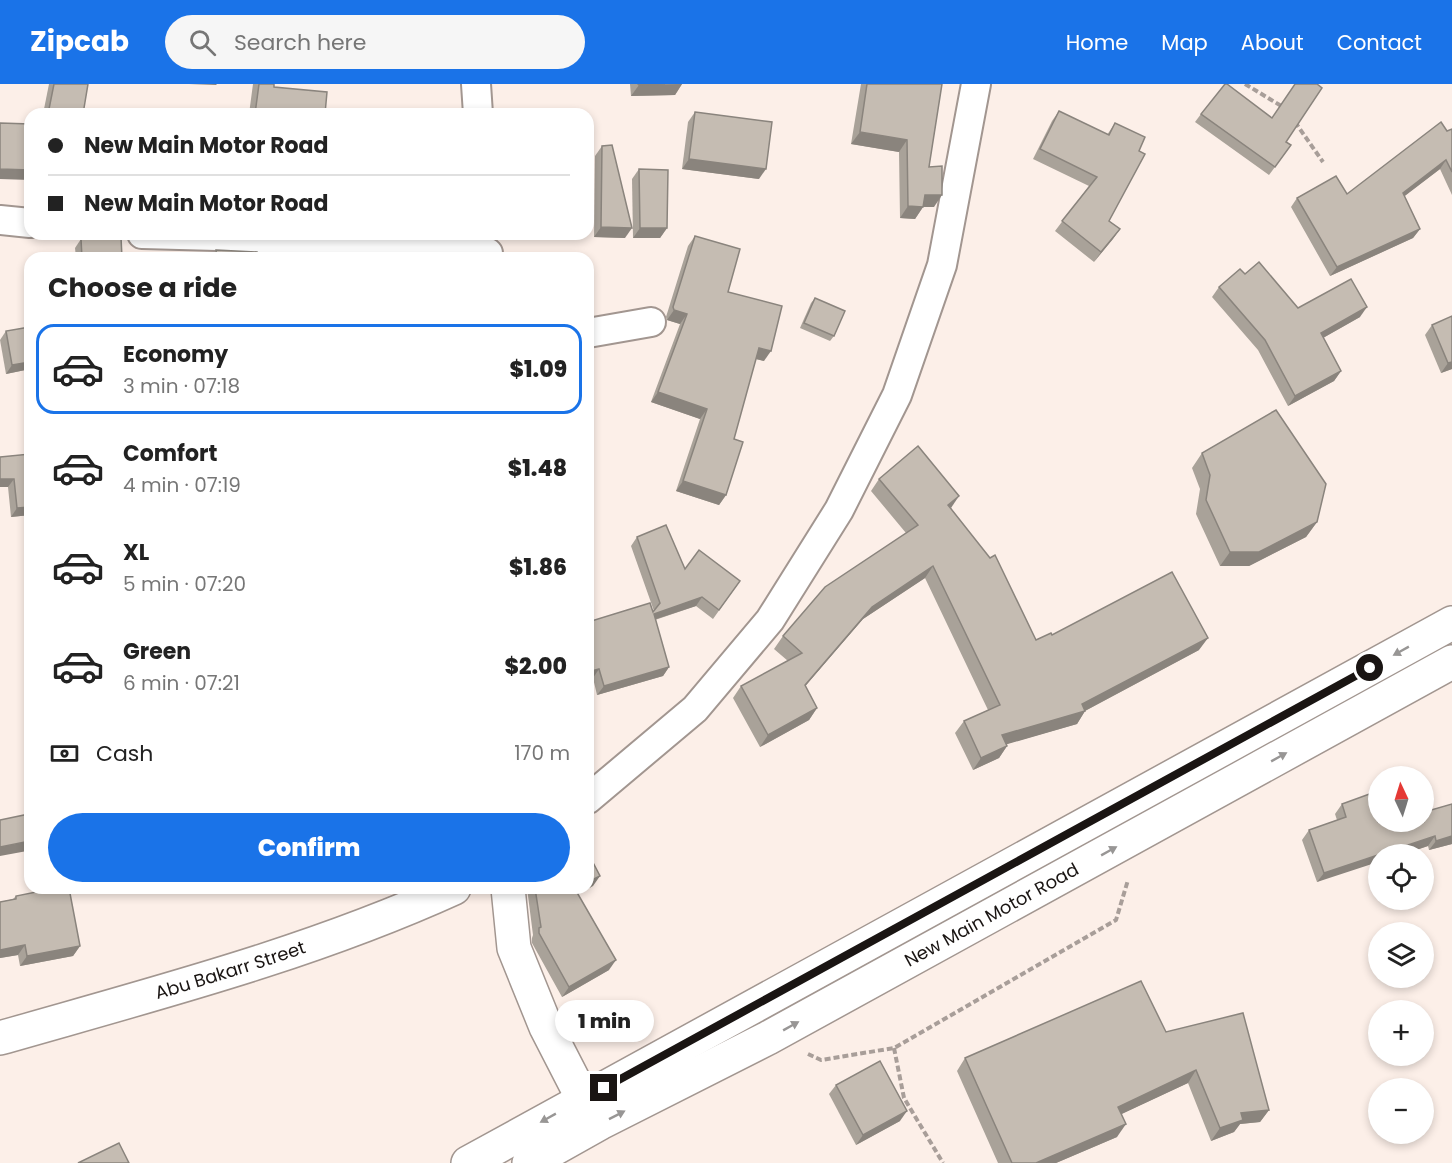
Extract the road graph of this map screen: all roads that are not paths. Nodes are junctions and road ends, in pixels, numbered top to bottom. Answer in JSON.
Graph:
{"nodes":[{"id":1,"x":476,"y":84,"type":"edge"},
{"id":2,"x":976,"y":84,"type":"edge"},
{"id":3,"x":478,"y":108,"type":"edge"},
{"id":4,"x":0,"y":220,"type":"edge"},
{"id":5,"x":24,"y":223,"type":"edge"},
{"id":6,"x":307,"y":240,"type":"edge"},
{"id":7,"x":487,"y":248,"type":"edge"},
{"id":8,"x":651,"y":322,"type":"dead end"},
{"id":9,"x":594,"y":332,"type":"edge"},
{"id":10,"x":1452,"y":623,"type":"edge"},
{"id":11,"x":1452,"y":662,"type":"edge"},
{"id":12,"x":594,"y":794,"type":"edge"},
{"id":13,"x":441,"y":894,"type":"edge"},
{"id":14,"x":509,"y":894,"type":"edge"},
{"id":15,"x":0,"y":1038,"type":"edge"},
{"id":16,"x":583,"y":1099,"type":"junction"},
{"id":17,"x":468,"y":1163,"type":"edge"},
{"id":18,"x":529,"y":1163,"type":"edge"}],
"edges":[{"from":1,"to":3,"type":"street"},
{"from":2,"to":12,"type":"street"},
{"from":4,"to":5,"type":"street"},
{"from":6,"to":7,"type":"street"},
{"from":8,"to":9,"type":"street"},
{"from":10,"to":16,"type":"main road","name":"New Main Motor Road","one_way":true},
{"from":18,"to":11,"type":"main road","name":"New Main Motor Road","one_way":true},
{"from":13,"to":15,"type":"main road","name":"Abu Bakarr Street"},
{"from":14,"to":16,"type":"main road"},
{"from":16,"to":17,"type":"main road","name":"New Main Motor Road","one_way":true}]}
